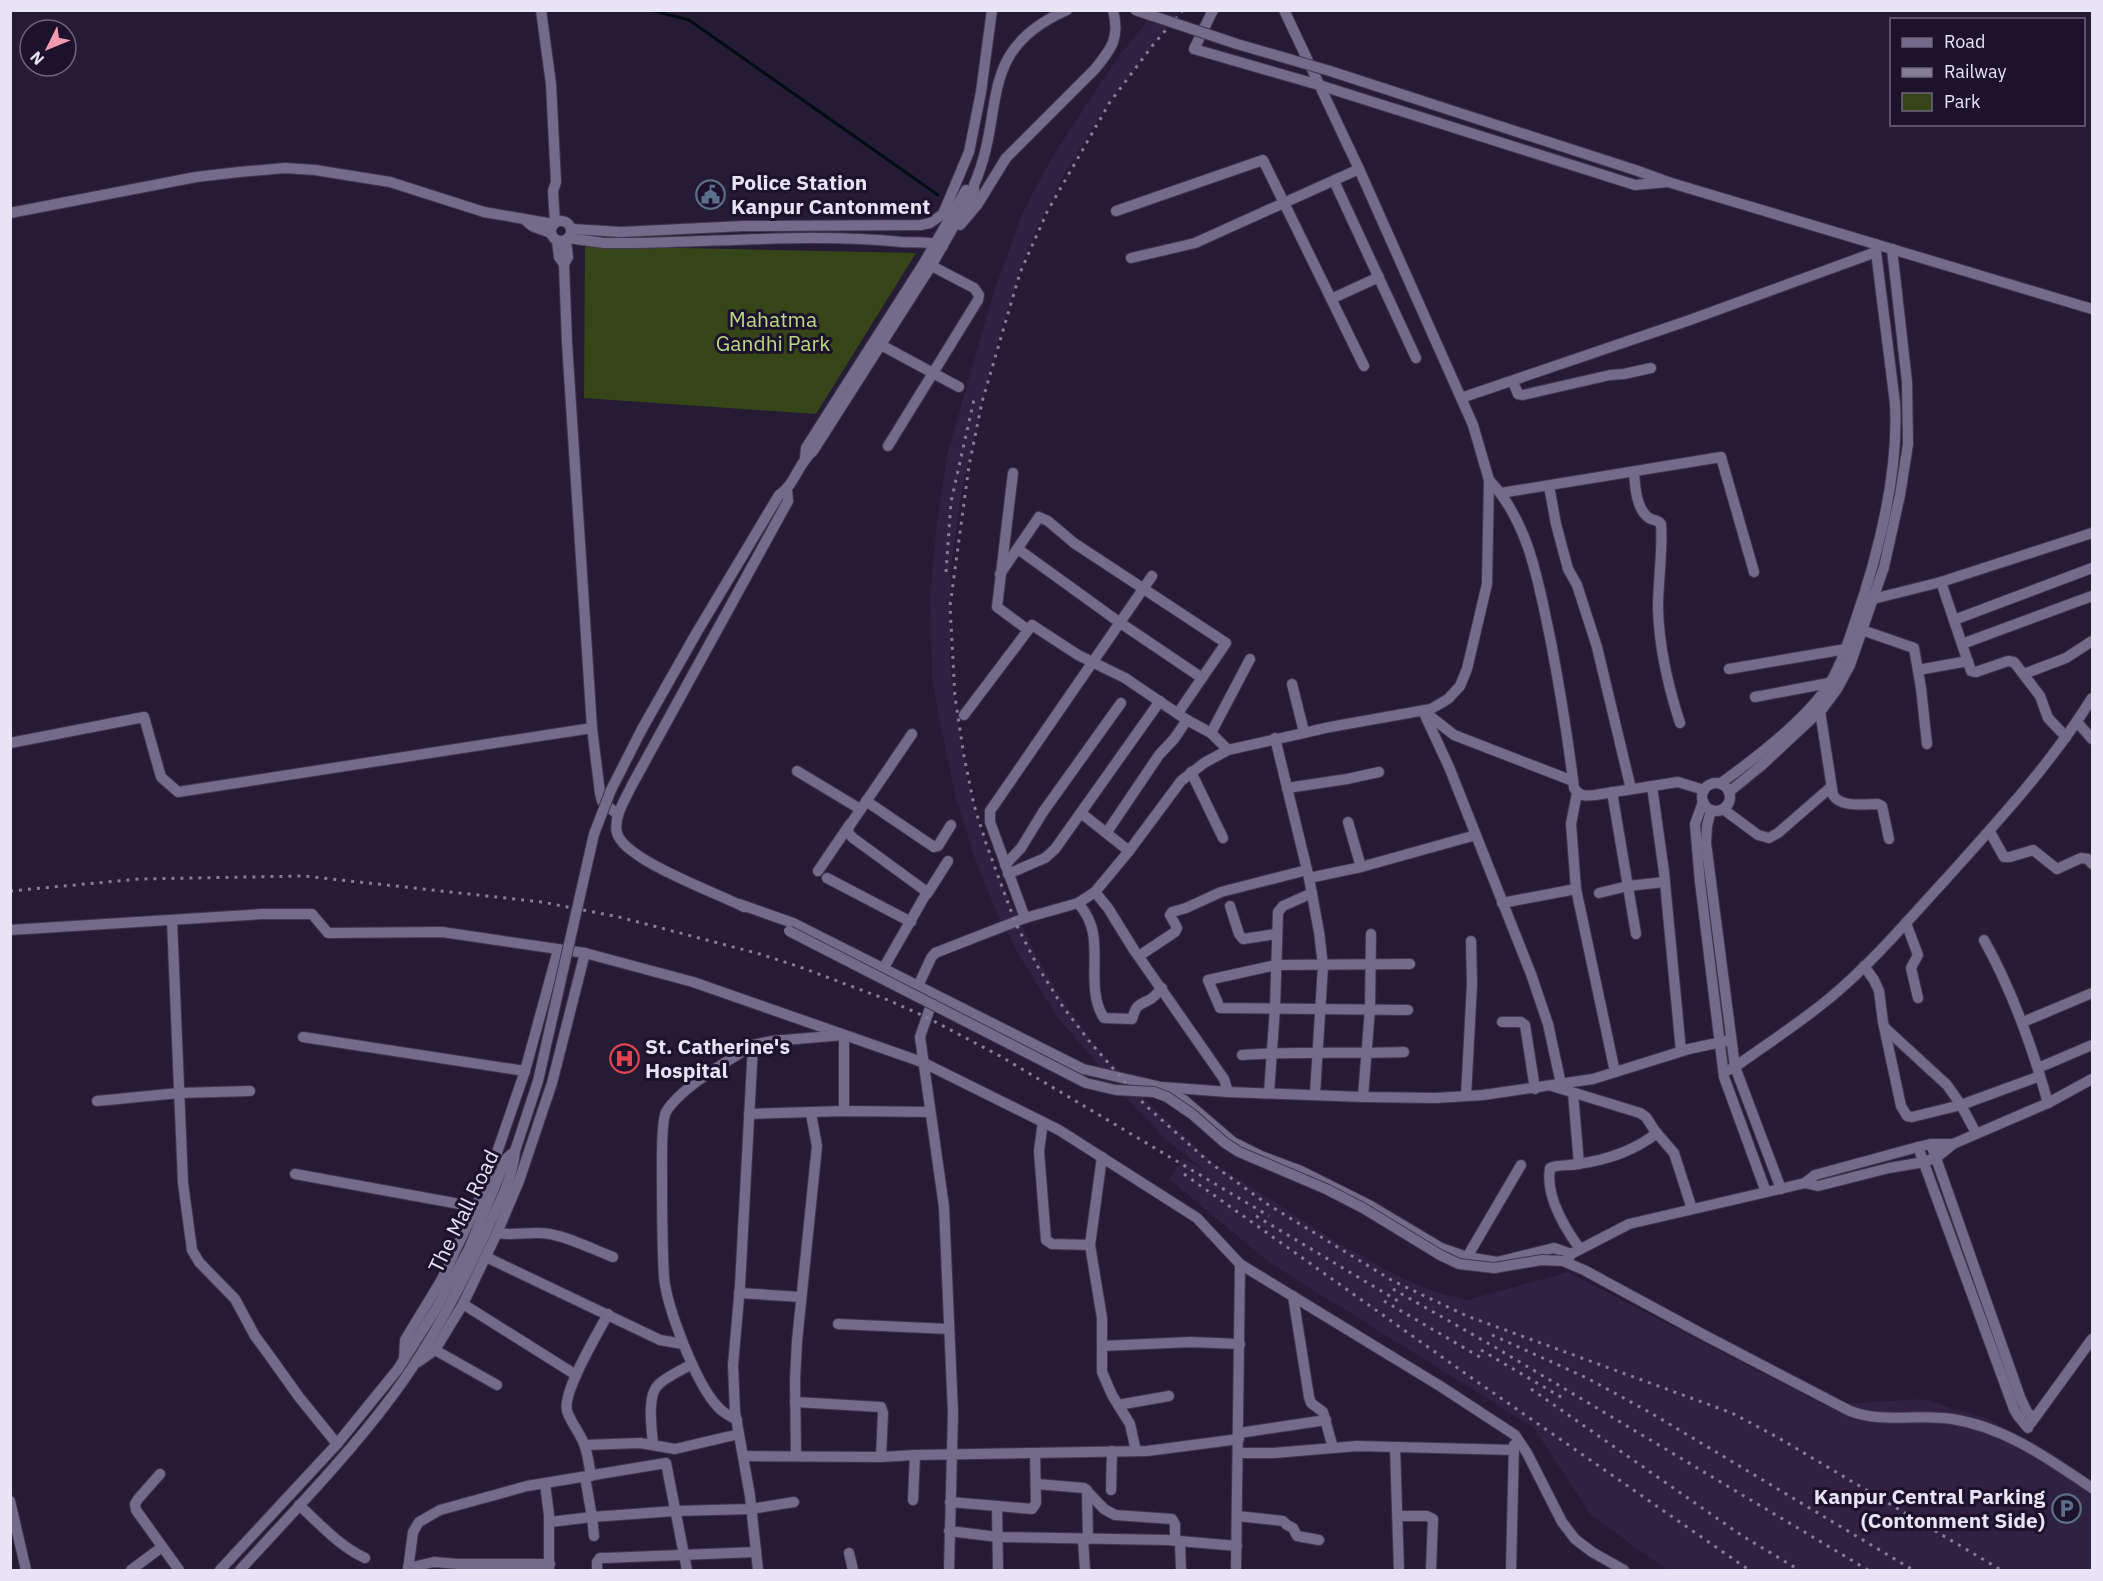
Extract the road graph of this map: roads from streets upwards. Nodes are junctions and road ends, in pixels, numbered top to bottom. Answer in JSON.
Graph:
{"nodes":[{"id":1,"x":992,"y":10,"type":"edge"},
{"id":2,"x":1067,"y":10,"type":"edge"},
{"id":3,"x":1113,"y":10,"type":"edge"},
{"id":4,"x":1135,"y":10,"type":"edge"},
{"id":5,"x":1213,"y":10,"type":"edge"},
{"id":6,"x":1284,"y":10,"type":"edge"},
{"id":7,"x":541,"y":14,"type":"edge"},
{"id":8,"x":1319,"y":85,"type":"junction"},
{"id":9,"x":1359,"y":170,"type":"junction"},
{"id":10,"x":1334,"y":181,"type":"junction"},
{"id":11,"x":1668,"y":182,"type":"junction"},
{"id":12,"x":1284,"y":204,"type":"junction"},
{"id":13,"x":1116,"y":211,"type":"dead end"},
{"id":14,"x":10,"y":213,"type":"edge"},
{"id":15,"x":952,"y":213,"type":"junction"},
{"id":16,"x":686,"y":229,"type":"junction"},
{"id":17,"x":561,"y":231,"type":"junction"},
{"id":18,"x":686,"y":242,"type":"junction"},
{"id":19,"x":939,"y":244,"type":"junction"},
{"id":20,"x":1876,"y":248,"type":"junction"},
{"id":21,"x":1892,"y":249,"type":"junction"},
{"id":22,"x":1131,"y":258,"type":"dead end"},
{"id":23,"x":928,"y":264,"type":"junction"},
{"id":24,"x":1379,"y":277,"type":"junction"},
{"id":25,"x":1331,"y":299,"type":"junction"},
{"id":26,"x":2092,"y":309,"type":"edge"},
{"id":27,"x":881,"y":345,"type":"junction"},
{"id":28,"x":1416,"y":358,"type":"dead end"},
{"id":29,"x":1364,"y":366,"type":"dead end"},
{"id":30,"x":1651,"y":368,"type":"dead end"},
{"id":31,"x":933,"y":373,"type":"junction"},
{"id":32,"x":1513,"y":382,"type":"junction"},
{"id":33,"x":959,"y":387,"type":"dead end"},
{"id":34,"x":1461,"y":398,"type":"junction"},
{"id":35,"x":1896,"y":439,"type":"junction"},
{"id":36,"x":1908,"y":441,"type":"junction"},
{"id":37,"x":888,"y":446,"type":"dead end"},
{"id":38,"x":805,"y":458,"type":"junction"},
{"id":39,"x":1634,"y":472,"type":"junction"},
{"id":40,"x":1013,"y":473,"type":"dead end"},
{"id":41,"x":1489,"y":480,"type":"junction"},
{"id":42,"x":1549,"y":486,"type":"junction"},
{"id":43,"x":787,"y":490,"type":"junction"},
{"id":44,"x":1501,"y":493,"type":"junction"},
{"id":45,"x":2092,"y":532,"type":"edge"},
{"id":46,"x":1018,"y":549,"type":"junction"},
{"id":47,"x":2092,"y":568,"type":"edge"},
{"id":48,"x":1754,"y":572,"type":"dead end"},
{"id":49,"x":1000,"y":574,"type":"junction"},
{"id":50,"x":1152,"y":576,"type":"dead end"},
{"id":51,"x":1941,"y":582,"type":"junction"},
{"id":52,"x":1143,"y":588,"type":"junction"},
{"id":53,"x":2092,"y":596,"type":"edge"},
{"id":54,"x":1873,"y":599,"type":"junction"},
{"id":55,"x":1861,"y":603,"type":"junction"},
{"id":56,"x":1954,"y":620,"type":"junction"},
{"id":57,"x":1119,"y":622,"type":"junction"},
{"id":58,"x":1028,"y":630,"type":"junction"},
{"id":59,"x":1862,"y":630,"type":"junction"},
{"id":60,"x":2092,"y":641,"type":"edge"},
{"id":61,"x":1962,"y":644,"type":"junction"},
{"id":62,"x":1846,"y":649,"type":"junction"},
{"id":63,"x":1250,"y":659,"type":"dead end"},
{"id":64,"x":1968,"y":661,"type":"junction"},
{"id":65,"x":1091,"y":662,"type":"junction"},
{"id":66,"x":1729,"y":669,"type":"dead end"},
{"id":67,"x":1918,"y":670,"type":"junction"},
{"id":68,"x":2024,"y":674,"type":"junction"},
{"id":69,"x":1202,"y":678,"type":"junction"},
{"id":70,"x":1829,"y":683,"type":"junction"},
{"id":71,"x":1292,"y":684,"type":"dead end"},
{"id":72,"x":1755,"y":697,"type":"dead end"},
{"id":73,"x":2092,"y":698,"type":"edge"},
{"id":74,"x":1160,"y":701,"type":"junction"},
{"id":75,"x":1121,"y":703,"type":"dead end"},
{"id":76,"x":1424,"y":711,"type":"junction"},
{"id":77,"x":1820,"y":711,"type":"junction"},
{"id":78,"x":1178,"y":713,"type":"junction"},
{"id":79,"x":964,"y":715,"type":"dead end"},
{"id":80,"x":1187,"y":720,"type":"junction"},
{"id":81,"x":2078,"y":722,"type":"junction"},
{"id":82,"x":1680,"y":723,"type":"dead end"},
{"id":83,"x":592,"y":728,"type":"junction"},
{"id":84,"x":1304,"y":732,"type":"junction"},
{"id":85,"x":1211,"y":733,"type":"junction"},
{"id":86,"x":912,"y":734,"type":"dead end"},
{"id":87,"x":2066,"y":737,"type":"junction"},
{"id":88,"x":1275,"y":738,"type":"junction"},
{"id":89,"x":2092,"y":739,"type":"edge"},
{"id":90,"x":10,"y":742,"type":"edge"},
{"id":91,"x":1927,"y":744,"type":"dead end"},
{"id":92,"x":1228,"y":750,"type":"junction"},
{"id":93,"x":797,"y":771,"type":"dead end"},
{"id":94,"x":1191,"y":772,"type":"junction"},
{"id":95,"x":1379,"y":772,"type":"dead end"},
{"id":96,"x":1573,"y":781,"type":"junction"},
{"id":97,"x":1721,"y":783,"type":"junction"},
{"id":98,"x":1652,"y":786,"type":"junction"},
{"id":99,"x":1831,"y":787,"type":"junction"},
{"id":100,"x":1287,"y":788,"type":"junction"},
{"id":101,"x":1631,"y":789,"type":"junction"},
{"id":102,"x":1612,"y":792,"type":"junction"},
{"id":103,"x":1730,"y":792,"type":"junction"},
{"id":104,"x":1577,"y":793,"type":"junction"},
{"id":105,"x":1703,"y":796,"type":"junction"},
{"id":106,"x":863,"y":805,"type":"junction"},
{"id":107,"x":1724,"y":809,"type":"junction"},
{"id":108,"x":1711,"y":810,"type":"junction"},
{"id":109,"x":1081,"y":813,"type":"junction"},
{"id":110,"x":618,"y":815,"type":"junction"},
{"id":111,"x":1348,"y":822,"type":"dead end"},
{"id":112,"x":850,"y":824,"type":"junction"},
{"id":113,"x":951,"y":825,"type":"dead end"},
{"id":114,"x":1107,"y":832,"type":"junction"},
{"id":115,"x":1990,"y":832,"type":"junction"},
{"id":116,"x":1476,"y":835,"type":"junction"},
{"id":117,"x":1223,"y":838,"type":"dead end"},
{"id":118,"x":1888,"y":839,"type":"dead end"},
{"id":119,"x":1130,"y":852,"type":"junction"},
{"id":120,"x":948,"y":861,"type":"dead end"},
{"id":121,"x":2092,"y":864,"type":"edge"},
{"id":122,"x":1361,"y":867,"type":"junction"},
{"id":123,"x":1006,"y":869,"type":"junction"},
{"id":124,"x":1308,"y":874,"type":"junction"},
{"id":125,"x":1665,"y":882,"type":"junction"},
{"id":126,"x":1628,"y":886,"type":"junction"},
{"id":127,"x":1576,"y":889,"type":"junction"},
{"id":128,"x":1095,"y":892,"type":"junction"},
{"id":129,"x":1312,"y":893,"type":"junction"},
{"id":130,"x":1599,"y":893,"type":"dead end"},
{"id":131,"x":927,"y":894,"type":"junction"},
{"id":132,"x":1078,"y":903,"type":"junction"},
{"id":133,"x":1502,"y":903,"type":"junction"},
{"id":134,"x":739,"y":904,"type":"junction"},
{"id":135,"x":1230,"y":906,"type":"dead end"},
{"id":136,"x":1025,"y":918,"type":"junction"},
{"id":137,"x":172,"y":920,"type":"junction"},
{"id":138,"x":911,"y":922,"type":"junction"},
{"id":139,"x":1906,"y":923,"type":"junction"},
{"id":140,"x":10,"y":930,"type":"edge"},
{"id":141,"x":1276,"y":934,"type":"junction"},
{"id":142,"x":1371,"y":934,"type":"dead end"},
{"id":143,"x":1635,"y":934,"type":"dead end"},
{"id":144,"x":1984,"y":940,"type":"dead end"},
{"id":145,"x":1471,"y":941,"type":"dead end"},
{"id":146,"x":558,"y":950,"type":"junction"},
{"id":147,"x":585,"y":953,"type":"junction"},
{"id":148,"x":1139,"y":956,"type":"junction"},
{"id":149,"x":1410,"y":964,"type":"dead end"},
{"id":150,"x":1276,"y":965,"type":"junction"},
{"id":151,"x":1323,"y":966,"type":"junction"},
{"id":152,"x":1371,"y":966,"type":"junction"},
{"id":153,"x":1864,"y":966,"type":"junction"},
{"id":154,"x":883,"y":969,"type":"junction"},
{"id":155,"x":918,"y":986,"type":"junction"},
{"id":156,"x":1162,"y":988,"type":"junction"},
{"id":157,"x":2092,"y":993,"type":"edge"},
{"id":158,"x":935,"y":994,"type":"junction"},
{"id":159,"x":1918,"y":998,"type":"dead end"},
{"id":160,"x":1275,"y":1008,"type":"junction"},
{"id":161,"x":1322,"y":1009,"type":"junction"},
{"id":162,"x":1370,"y":1009,"type":"junction"},
{"id":163,"x":1408,"y":1010,"type":"dead end"},
{"id":164,"x":1502,"y":1022,"type":"dead end"},
{"id":165,"x":2023,"y":1022,"type":"junction"},
{"id":166,"x":1884,"y":1027,"type":"junction"},
{"id":167,"x":844,"y":1035,"type":"junction"},
{"id":168,"x":303,"y":1036,"type":"dead end"},
{"id":169,"x":1731,"y":1040,"type":"junction"},
{"id":170,"x":1719,"y":1043,"type":"junction"},
{"id":171,"x":2092,"y":1045,"type":"edge"},
{"id":172,"x":753,"y":1046,"type":"junction"},
{"id":173,"x":1681,"y":1051,"type":"junction"},
{"id":174,"x":1404,"y":1052,"type":"dead end"},
{"id":175,"x":1272,"y":1053,"type":"junction"},
{"id":176,"x":1366,"y":1053,"type":"junction"},
{"id":177,"x":1318,"y":1054,"type":"junction"},
{"id":178,"x":1242,"y":1055,"type":"dead end"},
{"id":179,"x":922,"y":1062,"type":"junction"},
{"id":180,"x":1735,"y":1067,"type":"junction"},
{"id":181,"x":525,"y":1071,"type":"junction"},
{"id":182,"x":1615,"y":1072,"type":"junction"},
{"id":183,"x":1724,"y":1072,"type":"junction"},
{"id":184,"x":2039,"y":1072,"type":"junction"},
{"id":185,"x":2092,"y":1079,"type":"edge"},
{"id":186,"x":1556,"y":1085,"type":"junction"},
{"id":187,"x":1157,"y":1086,"type":"junction"},
{"id":188,"x":1535,"y":1089,"type":"junction"},
{"id":189,"x":250,"y":1091,"type":"dead end"},
{"id":190,"x":1228,"y":1092,"type":"junction"},
{"id":191,"x":180,"y":1093,"type":"junction"},
{"id":192,"x":1269,"y":1093,"type":"junction"},
{"id":193,"x":1573,"y":1093,"type":"junction"},
{"id":194,"x":1316,"y":1094,"type":"junction"},
{"id":195,"x":1466,"y":1096,"type":"junction"},
{"id":196,"x":1363,"y":1097,"type":"junction"},
{"id":197,"x":97,"y":1101,"type":"dead end"},
{"id":198,"x":2048,"y":1103,"type":"junction"},
{"id":199,"x":1961,"y":1105,"type":"junction"},
{"id":200,"x":844,"y":1111,"type":"junction"},
{"id":201,"x":930,"y":1112,"type":"junction"},
{"id":202,"x":749,"y":1114,"type":"junction"},
{"id":203,"x":811,"y":1114,"type":"junction"},
{"id":204,"x":1044,"y":1122,"type":"junction"},
{"id":205,"x":1657,"y":1133,"type":"junction"},
{"id":206,"x":1976,"y":1133,"type":"junction"},
{"id":207,"x":1931,"y":1144,"type":"junction"},
{"id":208,"x":1953,"y":1144,"type":"junction"},
{"id":209,"x":1918,"y":1147,"type":"junction"},
{"id":210,"x":1102,"y":1157,"type":"junction"},
{"id":211,"x":1937,"y":1157,"type":"junction"},
{"id":212,"x":1923,"y":1162,"type":"junction"},
{"id":213,"x":1579,"y":1164,"type":"junction"},
{"id":214,"x":1521,"y":1166,"type":"dead end"},
{"id":215,"x":295,"y":1174,"type":"dead end"},
{"id":216,"x":1805,"y":1183,"type":"junction"},
{"id":217,"x":1781,"y":1189,"type":"junction"},
{"id":218,"x":1766,"y":1192,"type":"junction"},
{"id":219,"x":476,"y":1207,"type":"junction"},
{"id":220,"x":1692,"y":1209,"type":"junction"},
{"id":221,"x":497,"y":1233,"type":"junction"},
{"id":222,"x":1090,"y":1245,"type":"junction"},
{"id":223,"x":486,"y":1257,"type":"junction"},
{"id":224,"x":613,"y":1257,"type":"dead end"},
{"id":225,"x":1467,"y":1257,"type":"junction"},
{"id":226,"x":1570,"y":1257,"type":"junction"},
{"id":227,"x":1240,"y":1264,"type":"junction"},
{"id":228,"x":739,"y":1293,"type":"junction"},
{"id":229,"x":1293,"y":1296,"type":"junction"},
{"id":230,"x":801,"y":1297,"type":"junction"},
{"id":231,"x":463,"y":1304,"type":"junction"},
{"id":232,"x":608,"y":1314,"type":"junction"},
{"id":233,"x":838,"y":1324,"type":"dead end"},
{"id":234,"x":949,"y":1329,"type":"junction"},
{"id":235,"x":2092,"y":1339,"type":"edge"},
{"id":236,"x":683,"y":1344,"type":"junction"},
{"id":237,"x":1240,"y":1344,"type":"junction"},
{"id":238,"x":425,"y":1346,"type":"junction"},
{"id":239,"x":1102,"y":1346,"type":"junction"},
{"id":240,"x":409,"y":1361,"type":"junction"},
{"id":241,"x":692,"y":1364,"type":"junction"},
{"id":242,"x":576,"y":1375,"type":"junction"},
{"id":243,"x":497,"y":1385,"type":"dead end"},
{"id":244,"x":1169,"y":1396,"type":"dead end"},
{"id":245,"x":795,"y":1402,"type":"junction"},
{"id":246,"x":1118,"y":1405,"type":"junction"},
{"id":247,"x":737,"y":1420,"type":"junction"},
{"id":248,"x":1326,"y":1420,"type":"junction"},
{"id":249,"x":2031,"y":1423,"type":"junction"},
{"id":250,"x":739,"y":1434,"type":"junction"},
{"id":251,"x":1515,"y":1435,"type":"junction"},
{"id":252,"x":1239,"y":1436,"type":"junction"},
{"id":253,"x":2020,"y":1441,"type":"junction"},
{"id":254,"x":337,"y":1444,"type":"junction"},
{"id":255,"x":585,"y":1445,"type":"junction"},
{"id":256,"x":653,"y":1445,"type":"junction"},
{"id":257,"x":1395,"y":1447,"type":"junction"},
{"id":258,"x":1333,"y":1448,"type":"junction"},
{"id":259,"x":1514,"y":1450,"type":"junction"},
{"id":260,"x":1112,"y":1451,"type":"junction"},
{"id":261,"x":1136,"y":1451,"type":"junction"},
{"id":262,"x":1035,"y":1453,"type":"junction"},
{"id":263,"x":1239,"y":1453,"type":"junction"},
{"id":264,"x":952,"y":1454,"type":"junction"},
{"id":265,"x":915,"y":1455,"type":"junction"},
{"id":266,"x":743,"y":1456,"type":"junction"},
{"id":267,"x":796,"y":1456,"type":"junction"},
{"id":268,"x":881,"y":1457,"type":"junction"},
{"id":269,"x":160,"y":1474,"type":"dead end"},
{"id":270,"x":588,"y":1477,"type":"junction"},
{"id":271,"x":545,"y":1484,"type":"junction"},
{"id":272,"x":1037,"y":1484,"type":"junction"},
{"id":273,"x":2092,"y":1488,"type":"edge"},
{"id":274,"x":1087,"y":1490,"type":"junction"},
{"id":275,"x":1111,"y":1490,"type":"dead end"},
{"id":276,"x":913,"y":1500,"type":"dead end"},
{"id":277,"x":10,"y":1501,"type":"edge"},
{"id":278,"x":794,"y":1502,"type":"dead end"},
{"id":279,"x":950,"y":1502,"type":"junction"},
{"id":280,"x":299,"y":1505,"type":"junction"},
{"id":281,"x":997,"y":1506,"type":"junction"},
{"id":282,"x":751,"y":1509,"type":"junction"},
{"id":283,"x":675,"y":1511,"type":"junction"},
{"id":284,"x":1237,"y":1516,"type":"junction"},
{"id":285,"x":1398,"y":1516,"type":"junction"},
{"id":286,"x":592,"y":1517,"type":"junction"},
{"id":287,"x":550,"y":1522,"type":"junction"},
{"id":288,"x":949,"y":1531,"type":"junction"},
{"id":289,"x":594,"y":1536,"type":"dead end"},
{"id":290,"x":998,"y":1537,"type":"junction"},
{"id":291,"x":1086,"y":1539,"type":"junction"},
{"id":292,"x":1319,"y":1540,"type":"dead end"},
{"id":293,"x":1178,"y":1541,"type":"junction"},
{"id":294,"x":1237,"y":1546,"type":"junction"},
{"id":295,"x":162,"y":1547,"type":"junction"},
{"id":296,"x":756,"y":1552,"type":"junction"},
{"id":297,"x":849,"y":1553,"type":"dead end"},
{"id":298,"x":685,"y":1555,"type":"junction"},
{"id":299,"x":365,"y":1558,"type":"dead end"},
{"id":300,"x":550,"y":1567,"type":"edge"},
{"id":301,"x":408,"y":1569,"type":"edge"},
{"id":302,"x":26,"y":1570,"type":"edge"},
{"id":303,"x":131,"y":1570,"type":"edge"},
{"id":304,"x":179,"y":1570,"type":"edge"},
{"id":305,"x":220,"y":1570,"type":"edge"},
{"id":306,"x":240,"y":1570,"type":"edge"},
{"id":307,"x":597,"y":1570,"type":"edge"},
{"id":308,"x":687,"y":1570,"type":"edge"},
{"id":309,"x":758,"y":1570,"type":"edge"},
{"id":310,"x":853,"y":1570,"type":"edge"},
{"id":311,"x":949,"y":1570,"type":"edge"},
{"id":312,"x":998,"y":1570,"type":"edge"},
{"id":313,"x":1084,"y":1570,"type":"edge"},
{"id":314,"x":1181,"y":1570,"type":"edge"},
{"id":315,"x":1236,"y":1570,"type":"edge"},
{"id":316,"x":1399,"y":1570,"type":"edge"},
{"id":317,"x":1431,"y":1570,"type":"edge"},
{"id":318,"x":1511,"y":1570,"type":"edge"},
{"id":319,"x":1624,"y":1570,"type":"edge"}],
"edges":[{"from":1,"to":15,"type":"street"},
{"from":2,"to":15,"type":"street"},
{"from":3,"to":19,"type":"street"},
{"from":4,"to":11,"type":"street","bridge":true},
{"from":5,"to":8,"type":"street"},
{"from":6,"to":8,"type":"street"},
{"from":7,"to":17,"type":"street"},
{"from":8,"to":9,"type":"street"},
{"from":8,"to":11,"type":"street"},
{"from":9,"to":10,"type":"street"},
{"from":9,"to":34,"type":"street"},
{"from":10,"to":12,"type":"street"},
{"from":10,"to":24,"type":"street"},
{"from":11,"to":20,"type":"street"},
{"from":12,"to":13,"type":"street"},
{"from":12,"to":22,"type":"street"},
{"from":12,"to":25,"type":"street"},
{"from":14,"to":17,"type":"street"},
{"from":15,"to":16,"type":"street"},
{"from":15,"to":19,"type":"street"},
{"from":16,"to":17,"type":"street"},
{"from":16,"to":18,"type":"street"},
{"from":17,"to":18,"type":"street"},
{"from":17,"to":83,"type":"street"},
{"from":18,"to":19,"type":"street"},
{"from":19,"to":23,"type":"street"},
{"from":20,"to":21,"type":"street"},
{"from":20,"to":32,"type":"street"},
{"from":20,"to":35,"type":"street"},
{"from":21,"to":26,"type":"street"},
{"from":21,"to":36,"type":"street"},
{"from":23,"to":27,"type":"street"},
{"from":23,"to":31,"type":"street"},
{"from":23,"to":38,"type":"street"},
{"from":24,"to":25,"type":"street"},
{"from":24,"to":28,"type":"street"},
{"from":25,"to":29,"type":"street"},
{"from":27,"to":31,"type":"street"},
{"from":27,"to":38,"type":"street"},
{"from":30,"to":32,"type":"street"},
{"from":31,"to":33,"type":"street"},
{"from":31,"to":37,"type":"street"},
{"from":32,"to":34,"type":"street"},
{"from":34,"to":41,"type":"street"},
{"from":35,"to":36,"type":"street"},
{"from":35,"to":55,"type":"street"},
{"from":36,"to":54,"type":"street"},
{"from":38,"to":43,"type":"street"},
{"from":39,"to":42,"type":"street"},
{"from":39,"to":48,"type":"street"},
{"from":39,"to":82,"type":"street"},
{"from":40,"to":49,"type":"street"},
{"from":41,"to":44,"type":"street"},
{"from":41,"to":76,"type":"street"},
{"from":42,"to":44,"type":"street"},
{"from":42,"to":101,"type":"street"},
{"from":43,"to":110,"type":"street"},
{"from":43,"to":238,"type":"street","name":"The Mall Road","bridge":true},
{"from":44,"to":96,"type":"street"},
{"from":45,"to":51,"type":"street"},
{"from":46,"to":49,"type":"street"},
{"from":46,"to":52,"type":"street"},
{"from":46,"to":57,"type":"street"},
{"from":47,"to":56,"type":"street"},
{"from":49,"to":58,"type":"street"},
{"from":50,"to":52,"type":"street"},
{"from":51,"to":54,"type":"street"},
{"from":51,"to":56,"type":"street"},
{"from":52,"to":57,"type":"street"},
{"from":52,"to":69,"type":"street"},
{"from":53,"to":61,"type":"street"},
{"from":54,"to":55,"type":"street"},
{"from":54,"to":59,"type":"street"},
{"from":55,"to":62,"type":"street"},
{"from":56,"to":61,"type":"street"},
{"from":57,"to":65,"type":"street"},
{"from":57,"to":69,"type":"street"},
{"from":58,"to":65,"type":"street"},
{"from":58,"to":79,"type":"street"},
{"from":59,"to":67,"type":"street"},
{"from":59,"to":77,"type":"street"},
{"from":60,"to":68,"type":"street"},
{"from":61,"to":64,"type":"street"},
{"from":62,"to":66,"type":"street"},
{"from":62,"to":70,"type":"street"},
{"from":63,"to":85,"type":"street"},
{"from":64,"to":67,"type":"street"},
{"from":64,"to":68,"type":"street"},
{"from":65,"to":74,"type":"street"},
{"from":65,"to":123,"type":"street"},
{"from":67,"to":91,"type":"street"},
{"from":68,"to":87,"type":"street"},
{"from":69,"to":78,"type":"street"},
{"from":70,"to":72,"type":"street"},
{"from":70,"to":97,"type":"street"},
{"from":71,"to":84,"type":"street"},
{"from":73,"to":81,"type":"street"},
{"from":74,"to":78,"type":"street"},
{"from":74,"to":109,"type":"street"},
{"from":75,"to":123,"type":"street"},
{"from":76,"to":84,"type":"street"},
{"from":76,"to":96,"type":"street"},
{"from":76,"to":116,"type":"street"},
{"from":77,"to":99,"type":"street"},
{"from":77,"to":103,"type":"street"},
{"from":78,"to":80,"type":"street"},
{"from":80,"to":85,"type":"street"},
{"from":80,"to":114,"type":"street"},
{"from":81,"to":87,"type":"street"},
{"from":81,"to":89,"type":"street"},
{"from":83,"to":90,"type":"street"},
{"from":83,"to":110,"type":"street"},
{"from":84,"to":88,"type":"street"},
{"from":85,"to":92,"type":"street"},
{"from":86,"to":106,"type":"street"},
{"from":87,"to":115,"type":"street"},
{"from":88,"to":92,"type":"street"},
{"from":88,"to":100,"type":"street"},
{"from":92,"to":94,"type":"street"},
{"from":93,"to":106,"type":"street"},
{"from":94,"to":117,"type":"street"},
{"from":94,"to":119,"type":"street"},
{"from":95,"to":100,"type":"street"},
{"from":96,"to":104,"type":"street"},
{"from":97,"to":103,"type":"street"},
{"from":97,"to":105,"type":"street"},
{"from":98,"to":101,"type":"street"},
{"from":98,"to":105,"type":"street"},
{"from":98,"to":125,"type":"street"},
{"from":99,"to":107,"type":"street"},
{"from":99,"to":118,"type":"street"},
{"from":100,"to":124,"type":"street"},
{"from":101,"to":102,"type":"street"},
{"from":102,"to":104,"type":"street"},
{"from":102,"to":126,"type":"street"},
{"from":103,"to":107,"type":"street"},
{"from":104,"to":127,"type":"street"},
{"from":105,"to":108,"type":"street"},
{"from":105,"to":170,"type":"street"},
{"from":106,"to":112,"type":"street"},
{"from":106,"to":113,"type":"street"},
{"from":107,"to":108,"type":"street"},
{"from":108,"to":169,"type":"street"},
{"from":109,"to":114,"type":"street"},
{"from":109,"to":123,"type":"street"},
{"from":110,"to":134,"type":"street"},
{"from":111,"to":122,"type":"street"},
{"from":112,"to":131,"type":"street"},
{"from":112,"to":138,"type":"street"},
{"from":114,"to":119,"type":"street"},
{"from":115,"to":121,"type":"street"},
{"from":115,"to":139,"type":"street"},
{"from":116,"to":122,"type":"street"},
{"from":116,"to":133,"type":"street"},
{"from":119,"to":128,"type":"street"},
{"from":120,"to":131,"type":"street"},
{"from":122,"to":124,"type":"street"},
{"from":123,"to":136,"type":"street"},
{"from":124,"to":129,"type":"street"},
{"from":124,"to":148,"type":"street"},
{"from":125,"to":126,"type":"street"},
{"from":125,"to":173,"type":"street"},
{"from":126,"to":130,"type":"street"},
{"from":126,"to":143,"type":"street"},
{"from":127,"to":133,"type":"street"},
{"from":127,"to":182,"type":"street"},
{"from":128,"to":132,"type":"street"},
{"from":128,"to":148,"type":"street"},
{"from":129,"to":141,"type":"street"},
{"from":129,"to":151,"type":"street"},
{"from":131,"to":138,"type":"street"},
{"from":132,"to":136,"type":"street"},
{"from":132,"to":156,"type":"street"},
{"from":133,"to":186,"type":"street"},
{"from":134,"to":154,"type":"street"},
{"from":134,"to":226,"type":"street","bridge":true},
{"from":135,"to":141,"type":"street"},
{"from":136,"to":155,"type":"street"},
{"from":137,"to":140,"type":"street"},
{"from":137,"to":146,"type":"street"},
{"from":137,"to":191,"type":"street"},
{"from":138,"to":154,"type":"street"},
{"from":139,"to":153,"type":"street"},
{"from":139,"to":159,"type":"street"},
{"from":141,"to":150,"type":"street"},
{"from":142,"to":152,"type":"street"},
{"from":144,"to":165,"type":"street"},
{"from":145,"to":195,"type":"street"},
{"from":146,"to":147,"type":"street"},
{"from":146,"to":181,"type":"street"},
{"from":147,"to":167,"type":"street"},
{"from":147,"to":221,"type":"street"},
{"from":148,"to":156,"type":"street"},
{"from":149,"to":152,"type":"street"},
{"from":150,"to":151,"type":"street"},
{"from":150,"to":160,"type":"street"},
{"from":150,"to":160,"type":"street"},
{"from":151,"to":152,"type":"street"},
{"from":151,"to":161,"type":"street"},
{"from":152,"to":162,"type":"street"},
{"from":153,"to":166,"type":"street"},
{"from":153,"to":180,"type":"street"},
{"from":154,"to":155,"type":"street"},
{"from":155,"to":158,"type":"street"},
{"from":156,"to":190,"type":"street"},
{"from":157,"to":165,"type":"street"},
{"from":158,"to":179,"type":"street"},
{"from":158,"to":187,"type":"street"},
{"from":160,"to":161,"type":"street"},
{"from":160,"to":175,"type":"street"},
{"from":161,"to":162,"type":"street"},
{"from":161,"to":177,"type":"street"},
{"from":162,"to":163,"type":"street"},
{"from":162,"to":176,"type":"street"},
{"from":164,"to":188,"type":"street"},
{"from":165,"to":184,"type":"street"},
{"from":166,"to":199,"type":"street"},
{"from":166,"to":199,"type":"street"},
{"from":167,"to":172,"type":"street"},
{"from":167,"to":179,"type":"street"},
{"from":167,"to":200,"type":"street"},
{"from":168,"to":181,"type":"street"},
{"from":169,"to":170,"type":"street"},
{"from":169,"to":180,"type":"street"},
{"from":170,"to":173,"type":"street"},
{"from":170,"to":183,"type":"street"},
{"from":171,"to":184,"type":"street"},
{"from":172,"to":202,"type":"street"},
{"from":172,"to":236,"type":"street"},
{"from":173,"to":182,"type":"street"},
{"from":174,"to":176,"type":"street"},
{"from":175,"to":177,"type":"street"},
{"from":175,"to":178,"type":"street"},
{"from":175,"to":192,"type":"street"},
{"from":176,"to":177,"type":"street"},
{"from":176,"to":196,"type":"street"},
{"from":177,"to":194,"type":"street"},
{"from":179,"to":201,"type":"street"},
{"from":179,"to":204,"type":"street"},
{"from":180,"to":183,"type":"street"},
{"from":180,"to":217,"type":"street"},
{"from":181,"to":219,"type":"street"},
{"from":182,"to":186,"type":"street"},
{"from":183,"to":218,"type":"street"},
{"from":184,"to":198,"type":"street"},
{"from":184,"to":199,"type":"street"},
{"from":185,"to":198,"type":"street"},
{"from":186,"to":188,"type":"street"},
{"from":186,"to":193,"type":"street"},
{"from":187,"to":190,"type":"street"},
{"from":187,"to":225,"type":"street"},
{"from":188,"to":195,"type":"street"},
{"from":189,"to":191,"type":"street"},
{"from":190,"to":192,"type":"street"},
{"from":191,"to":197,"type":"street"},
{"from":191,"to":254,"type":"street"},
{"from":192,"to":194,"type":"street"},
{"from":193,"to":205,"type":"street"},
{"from":193,"to":213,"type":"street"},
{"from":194,"to":196,"type":"street"},
{"from":195,"to":196,"type":"street"},
{"from":198,"to":206,"type":"street"},
{"from":199,"to":206,"type":"street"},
{"from":200,"to":201,"type":"street"},
{"from":200,"to":203,"type":"street"},
{"from":201,"to":234,"type":"street"},
{"from":202,"to":203,"type":"street"},
{"from":202,"to":228,"type":"street"},
{"from":203,"to":230,"type":"street"},
{"from":204,"to":210,"type":"street"},
{"from":204,"to":222,"type":"street"},
{"from":205,"to":213,"type":"street"},
{"from":205,"to":220,"type":"street"},
{"from":206,"to":208,"type":"street"},
{"from":207,"to":208,"type":"street"},
{"from":207,"to":209,"type":"street"},
{"from":207,"to":211,"type":"street"},
{"from":208,"to":211,"type":"street"},
{"from":209,"to":212,"type":"street"},
{"from":209,"to":216,"type":"street"},
{"from":210,"to":222,"type":"street"},
{"from":210,"to":227,"type":"street"},
{"from":211,"to":212,"type":"street"},
{"from":211,"to":249,"type":"street"},
{"from":212,"to":216,"type":"street"},
{"from":212,"to":249,"type":"street"},
{"from":213,"to":226,"type":"street"},
{"from":214,"to":225,"type":"street"},
{"from":215,"to":219,"type":"street"},
{"from":216,"to":217,"type":"street"},
{"from":217,"to":218,"type":"street"},
{"from":218,"to":220,"type":"street"},
{"from":219,"to":240,"type":"street"},
{"from":220,"to":226,"type":"street"},
{"from":221,"to":223,"type":"street"},
{"from":221,"to":224,"type":"street"},
{"from":222,"to":239,"type":"street"},
{"from":223,"to":231,"type":"street"},
{"from":223,"to":232,"type":"street"},
{"from":225,"to":226,"type":"street"},
{"from":226,"to":253,"type":"street"},
{"from":227,"to":229,"type":"street"},
{"from":227,"to":237,"type":"street"},
{"from":228,"to":230,"type":"street"},
{"from":228,"to":247,"type":"street"},
{"from":229,"to":248,"type":"street"},
{"from":229,"to":251,"type":"street"},
{"from":230,"to":245,"type":"street"},
{"from":231,"to":238,"type":"street"},
{"from":231,"to":242,"type":"street"},
{"from":232,"to":236,"type":"street"},
{"from":232,"to":242,"type":"street"},
{"from":233,"to":234,"type":"street"},
{"from":234,"to":264,"type":"street"},
{"from":235,"to":249,"type":"street"},
{"from":236,"to":241,"type":"street"},
{"from":237,"to":239,"type":"street"},
{"from":237,"to":252,"type":"street"},
{"from":238,"to":240,"type":"street","name":"The Mall Road"},
{"from":238,"to":240,"type":"street"},
{"from":238,"to":243,"type":"street"},
{"from":239,"to":246,"type":"street"},
{"from":240,"to":254,"type":"street","name":"The Mall Road"},
{"from":240,"to":280,"type":"street","name":"The Mall Road"},
{"from":241,"to":247,"type":"street"},
{"from":241,"to":256,"type":"street"},
{"from":242,"to":255,"type":"street"},
{"from":244,"to":246,"type":"street"},
{"from":245,"to":267,"type":"street"},
{"from":245,"to":268,"type":"street"},
{"from":246,"to":261,"type":"street"},
{"from":247,"to":250,"type":"street"},
{"from":248,"to":252,"type":"street"},
{"from":248,"to":258,"type":"street"},
{"from":249,"to":253,"type":"street"},
{"from":250,"to":256,"type":"street"},
{"from":250,"to":266,"type":"street"},
{"from":251,"to":259,"type":"street"},
{"from":251,"to":319,"type":"street"},
{"from":252,"to":261,"type":"street"},
{"from":252,"to":263,"type":"street"},
{"from":253,"to":273,"type":"street"},
{"from":254,"to":305,"type":"street","name":"The Mall Road"},
{"from":255,"to":256,"type":"street"},
{"from":255,"to":270,"type":"street"},
{"from":257,"to":258,"type":"street"},
{"from":257,"to":259,"type":"street"},
{"from":257,"to":285,"type":"street"},
{"from":258,"to":263,"type":"street"},
{"from":259,"to":318,"type":"street"},
{"from":260,"to":261,"type":"street"},
{"from":260,"to":262,"type":"street"},
{"from":260,"to":275,"type":"street"},
{"from":262,"to":264,"type":"street"},
{"from":262,"to":272,"type":"street"},
{"from":263,"to":284,"type":"street"},
{"from":264,"to":265,"type":"street"},
{"from":264,"to":279,"type":"street"},
{"from":265,"to":268,"type":"street"},
{"from":265,"to":276,"type":"street"},
{"from":266,"to":267,"type":"street"},
{"from":266,"to":282,"type":"street"},
{"from":267,"to":268,"type":"street"},
{"from":269,"to":295,"type":"street"},
{"from":270,"to":271,"type":"street"},
{"from":270,"to":283,"type":"street"},
{"from":270,"to":286,"type":"street"},
{"from":271,"to":287,"type":"street"},
{"from":271,"to":301,"type":"street"},
{"from":272,"to":274,"type":"street"},
{"from":272,"to":281,"type":"street"},
{"from":274,"to":291,"type":"street"},
{"from":274,"to":293,"type":"street"},
{"from":277,"to":302,"type":"street"},
{"from":278,"to":282,"type":"street"},
{"from":279,"to":281,"type":"street"},
{"from":279,"to":288,"type":"street"},
{"from":280,"to":299,"type":"street"},
{"from":280,"to":306,"type":"street","name":"The Mall Road"},
{"from":281,"to":290,"type":"street"},
{"from":282,"to":283,"type":"street"},
{"from":282,"to":296,"type":"street"},
{"from":283,"to":286,"type":"street"},
{"from":283,"to":298,"type":"street"},
{"from":284,"to":292,"type":"street"},
{"from":284,"to":294,"type":"street"},
{"from":285,"to":316,"type":"street"},
{"from":285,"to":317,"type":"street"},
{"from":286,"to":287,"type":"street"},
{"from":286,"to":289,"type":"street"},
{"from":287,"to":300,"type":"street"},
{"from":288,"to":290,"type":"street"},
{"from":288,"to":311,"type":"street"},
{"from":290,"to":291,"type":"street"},
{"from":290,"to":312,"type":"street"},
{"from":291,"to":293,"type":"street"},
{"from":291,"to":313,"type":"street"},
{"from":293,"to":294,"type":"street"},
{"from":293,"to":314,"type":"street"},
{"from":294,"to":315,"type":"street"},
{"from":295,"to":303,"type":"street"},
{"from":295,"to":304,"type":"street"},
{"from":296,"to":298,"type":"street"},
{"from":296,"to":309,"type":"street"},
{"from":297,"to":310,"type":"street"},
{"from":298,"to":307,"type":"street"},
{"from":298,"to":308,"type":"street"},
{"from":300,"to":301,"type":"street"}]}
